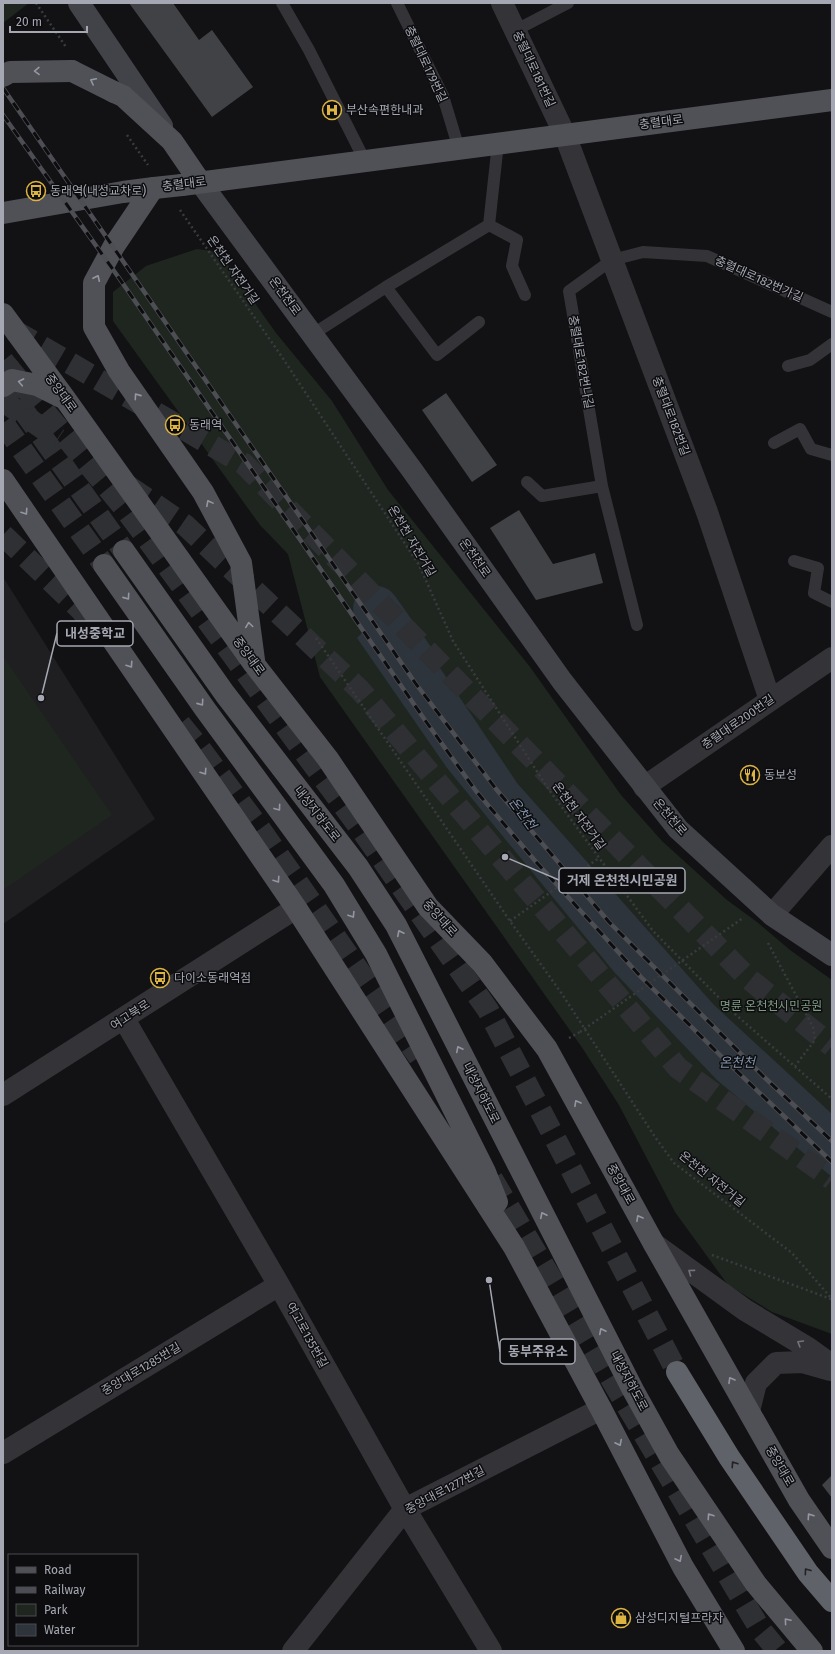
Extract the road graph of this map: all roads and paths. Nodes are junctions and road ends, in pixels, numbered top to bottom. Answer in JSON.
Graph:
{"nodes":[{"id":1,"x":36,"y":3,"type":"edge"},
{"id":2,"x":79,"y":3,"type":"edge"},
{"id":3,"x":282,"y":3,"type":"edge"},
{"id":4,"x":397,"y":3,"type":"edge"},
{"id":5,"x":502,"y":3,"type":"edge"},
{"id":6,"x":568,"y":3,"type":"edge"},
{"id":7,"x":516,"y":30,"type":"junction"},
{"id":8,"x":71,"y":62,"type":"junction"},
{"id":9,"x":3,"y":76,"type":"edge"},
{"id":10,"x":830,"y":102,"type":"edge"},
{"id":11,"x":123,"y":129,"type":"dead end"},
{"id":12,"x":565,"y":135,"type":"junction"},
{"id":13,"x":172,"y":141,"type":"junction"},
{"id":14,"x":498,"y":143,"type":"junction"},
{"id":15,"x":459,"y":149,"type":"junction"},
{"id":16,"x":365,"y":161,"type":"junction"},
{"id":17,"x":152,"y":182,"type":"junction"},
{"id":18,"x":191,"y":184,"type":"junction"},
{"id":19,"x":178,"y":207,"type":"dead end"},
{"id":20,"x":3,"y":213,"type":"edge"},
{"id":21,"x":489,"y":225,"type":"junction"},
{"id":22,"x":612,"y":260,"type":"junction"},
{"id":23,"x":386,"y":287,"type":"junction"},
{"id":24,"x":525,"y":295,"type":"dead end"},
{"id":25,"x":832,"y":312,"type":"edge"},
{"id":26,"x":3,"y":314,"type":"edge"},
{"id":27,"x":479,"y":322,"type":"dead end"},
{"id":28,"x":313,"y":334,"type":"junction"},
{"id":29,"x":832,"y":344,"type":"edge"},
{"id":30,"x":788,"y":366,"type":"dead end"},
{"id":31,"x":3,"y":386,"type":"edge"},
{"id":32,"x":66,"y":400,"type":"junction"},
{"id":33,"x":774,"y":443,"type":"dead end"},
{"id":34,"x":832,"y":455,"type":"edge"},
{"id":35,"x":3,"y":480,"type":"edge"},
{"id":36,"x":527,"y":482,"type":"dead end"},
{"id":37,"x":602,"y":486,"type":"junction"},
{"id":38,"x":124,"y":551,"type":"tunnel mouth"},
{"id":39,"x":794,"y":562,"type":"dead end"},
{"id":40,"x":104,"y":565,"type":"tunnel mouth"},
{"id":41,"x":832,"y":602,"type":"edge"},
{"id":42,"x":638,"y":625,"type":"dead end"},
{"id":43,"x":316,"y":638,"type":"dead end"},
{"id":44,"x":832,"y":658,"type":"edge"},
{"id":45,"x":254,"y":664,"type":"junction"},
{"id":46,"x":770,"y":700,"type":"junction"},
{"id":47,"x":644,"y":787,"type":"junction"},
{"id":48,"x":832,"y":846,"type":"edge"},
{"id":49,"x":599,"y":858,"type":"junction"},
{"id":50,"x":296,"y":908,"type":"junction"},
{"id":51,"x":772,"y":915,"type":"junction"},
{"id":52,"x":743,"y":918,"type":"dead end"},
{"id":53,"x":510,"y":921,"type":"junction"},
{"id":54,"x":832,"y":955,"type":"edge"},
{"id":55,"x":124,"y":1019,"type":"junction"},
{"id":56,"x":580,"y":1032,"type":"dead end"},
{"id":57,"x":794,"y":1066,"type":"junction"},
{"id":58,"x":3,"y":1095,"type":"edge"},
{"id":59,"x":832,"y":1099,"type":"edge"},
{"id":60,"x":654,"y":1244,"type":"junction"},
{"id":61,"x":514,"y":1247,"type":"junction"},
{"id":62,"x":708,"y":1253,"type":"dead end"},
{"id":63,"x":279,"y":1285,"type":"junction"},
{"id":64,"x":832,"y":1299,"type":"edge"},
{"id":65,"x":832,"y":1365,"type":"edge"},
{"id":66,"x":832,"y":1371,"type":"edge"},
{"id":67,"x":677,"y":1372,"type":"tunnel mouth"},
{"id":68,"x":601,"y":1409,"type":"junction"},
{"id":69,"x":749,"y":1411,"type":"junction"},
{"id":70,"x":3,"y":1453,"type":"edge"},
{"id":71,"x":405,"y":1509,"type":"junction"},
{"id":72,"x":832,"y":1548,"type":"edge"},
{"id":73,"x":832,"y":1601,"type":"edge"},
{"id":74,"x":293,"y":1651,"type":"edge"},
{"id":75,"x":491,"y":1651,"type":"edge"},
{"id":76,"x":734,"y":1651,"type":"edge"},
{"id":77,"x":812,"y":1651,"type":"edge"}],
"edges":[{"from":1,"to":8,"type":"path"},
{"from":2,"to":13,"type":"street"},
{"from":3,"to":16,"type":"lane"},
{"from":4,"to":15,"type":"lane","name":"충렬대로179번길"},
{"from":5,"to":7,"type":"street","name":"충렬대로181번길"},
{"from":6,"to":7,"type":"lane"},
{"from":7,"to":12,"type":"street","name":"충렬대로181번길"},
{"from":8,"to":9,"type":"main road","one_way":true},
{"from":13,"to":8,"type":"main road","one_way":true,"bridge":true},
{"from":10,"to":12,"type":"main road","name":"충렬대로"},
{"from":11,"to":17,"type":"path"},
{"from":12,"to":14,"type":"main road","name":"충렬대로"},
{"from":12,"to":22,"type":"street","name":"충렬대로182번길"},
{"from":13,"to":18,"type":"main road"},
{"from":14,"to":15,"type":"main road","name":"충렬대로"},
{"from":14,"to":21,"type":"lane"},
{"from":15,"to":16,"type":"main road","name":"충렬대로"},
{"from":16,"to":18,"type":"main road","name":"충렬대로"},
{"from":17,"to":18,"type":"main road","name":"충렬대로","bridge":true},
{"from":17,"to":20,"type":"main road","name":"충렬대로"},
{"from":45,"to":17,"type":"main road","one_way":true},
{"from":18,"to":28,"type":"street","name":"온천천로"},
{"from":19,"to":49,"type":"path","name":"온천천 자전거길"},
{"from":21,"to":23,"type":"lane"},
{"from":21,"to":24,"type":"lane"},
{"from":22,"to":25,"type":"lane","name":"충렬대로182번가길"},
{"from":22,"to":37,"type":"lane","name":"충렬대로182번나길"},
{"from":22,"to":46,"type":"street","name":"충렬대로182번길"},
{"from":23,"to":27,"type":"lane"},
{"from":23,"to":28,"type":"lane"},
{"from":26,"to":32,"type":"main road","name":"중앙대로"},
{"from":28,"to":47,"type":"street","name":"온천천로"},
{"from":29,"to":30,"type":"lane"},
{"from":32,"to":31,"type":"main road","one_way":true},
{"from":32,"to":45,"type":"main road","name":"중앙대로"},
{"from":33,"to":34,"type":"lane"},
{"from":35,"to":50,"type":"main road","one_way":true},
{"from":36,"to":37,"type":"lane"},
{"from":37,"to":42,"type":"lane","name":"충렬대로182번나길"},
{"from":77,"to":38,"type":"main road","name":"내성지하도로","one_way":true},
{"from":39,"to":41,"type":"lane"},
{"from":40,"to":61,"type":"main road","one_way":true},
{"from":43,"to":53,"type":"path","name":"온천천 자전거길"},
{"from":44,"to":46,"type":"street","name":"충렬대로200번길"},
{"from":60,"to":45,"type":"main road","name":"중앙대로","one_way":true},
{"from":46,"to":47,"type":"street","name":"충렬대로200번길"},
{"from":47,"to":51,"type":"street","name":"온천천로"},
{"from":48,"to":51,"type":"street"},
{"from":49,"to":53,"type":"path","bridge":true},
{"from":49,"to":57,"type":"path","name":"온천천 자전거길"},
{"from":50,"to":55,"type":"street","name":"여고북로"},
{"from":50,"to":61,"type":"main road"},
{"from":51,"to":54,"type":"street","name":"온천천로"},
{"from":51,"to":57,"type":"path"},
{"from":52,"to":56,"type":"path","bridge":true},
{"from":53,"to":64,"type":"path","name":"온천천 자전거길"},
{"from":55,"to":58,"type":"street","name":"여고북로"},
{"from":55,"to":63,"type":"street","name":"여고로135번길"},
{"from":57,"to":59,"type":"path","name":"온천천 자전거길"},
{"from":65,"to":60,"type":"street","one_way":true},
{"from":69,"to":60,"type":"main road","name":"중앙대로","one_way":true},
{"from":61,"to":68,"type":"main road"},
{"from":62,"to":64,"type":"path","name":"온천천 자전거길"},
{"from":63,"to":70,"type":"street","name":"중앙대로1285번길"},
{"from":63,"to":71,"type":"street","name":"여고로135번길"},
{"from":66,"to":69,"type":"street"},
{"from":73,"to":67,"type":"highway","one_way":true},
{"from":68,"to":71,"type":"street","name":"중앙대로1277번길"},
{"from":68,"to":76,"type":"main road","one_way":true},
{"from":72,"to":69,"type":"main road","name":"중앙대로","one_way":true},
{"from":71,"to":74,"type":"street","name":"중앙대로1277번길"},
{"from":71,"to":75,"type":"street","name":"여고로135번길"}]}
